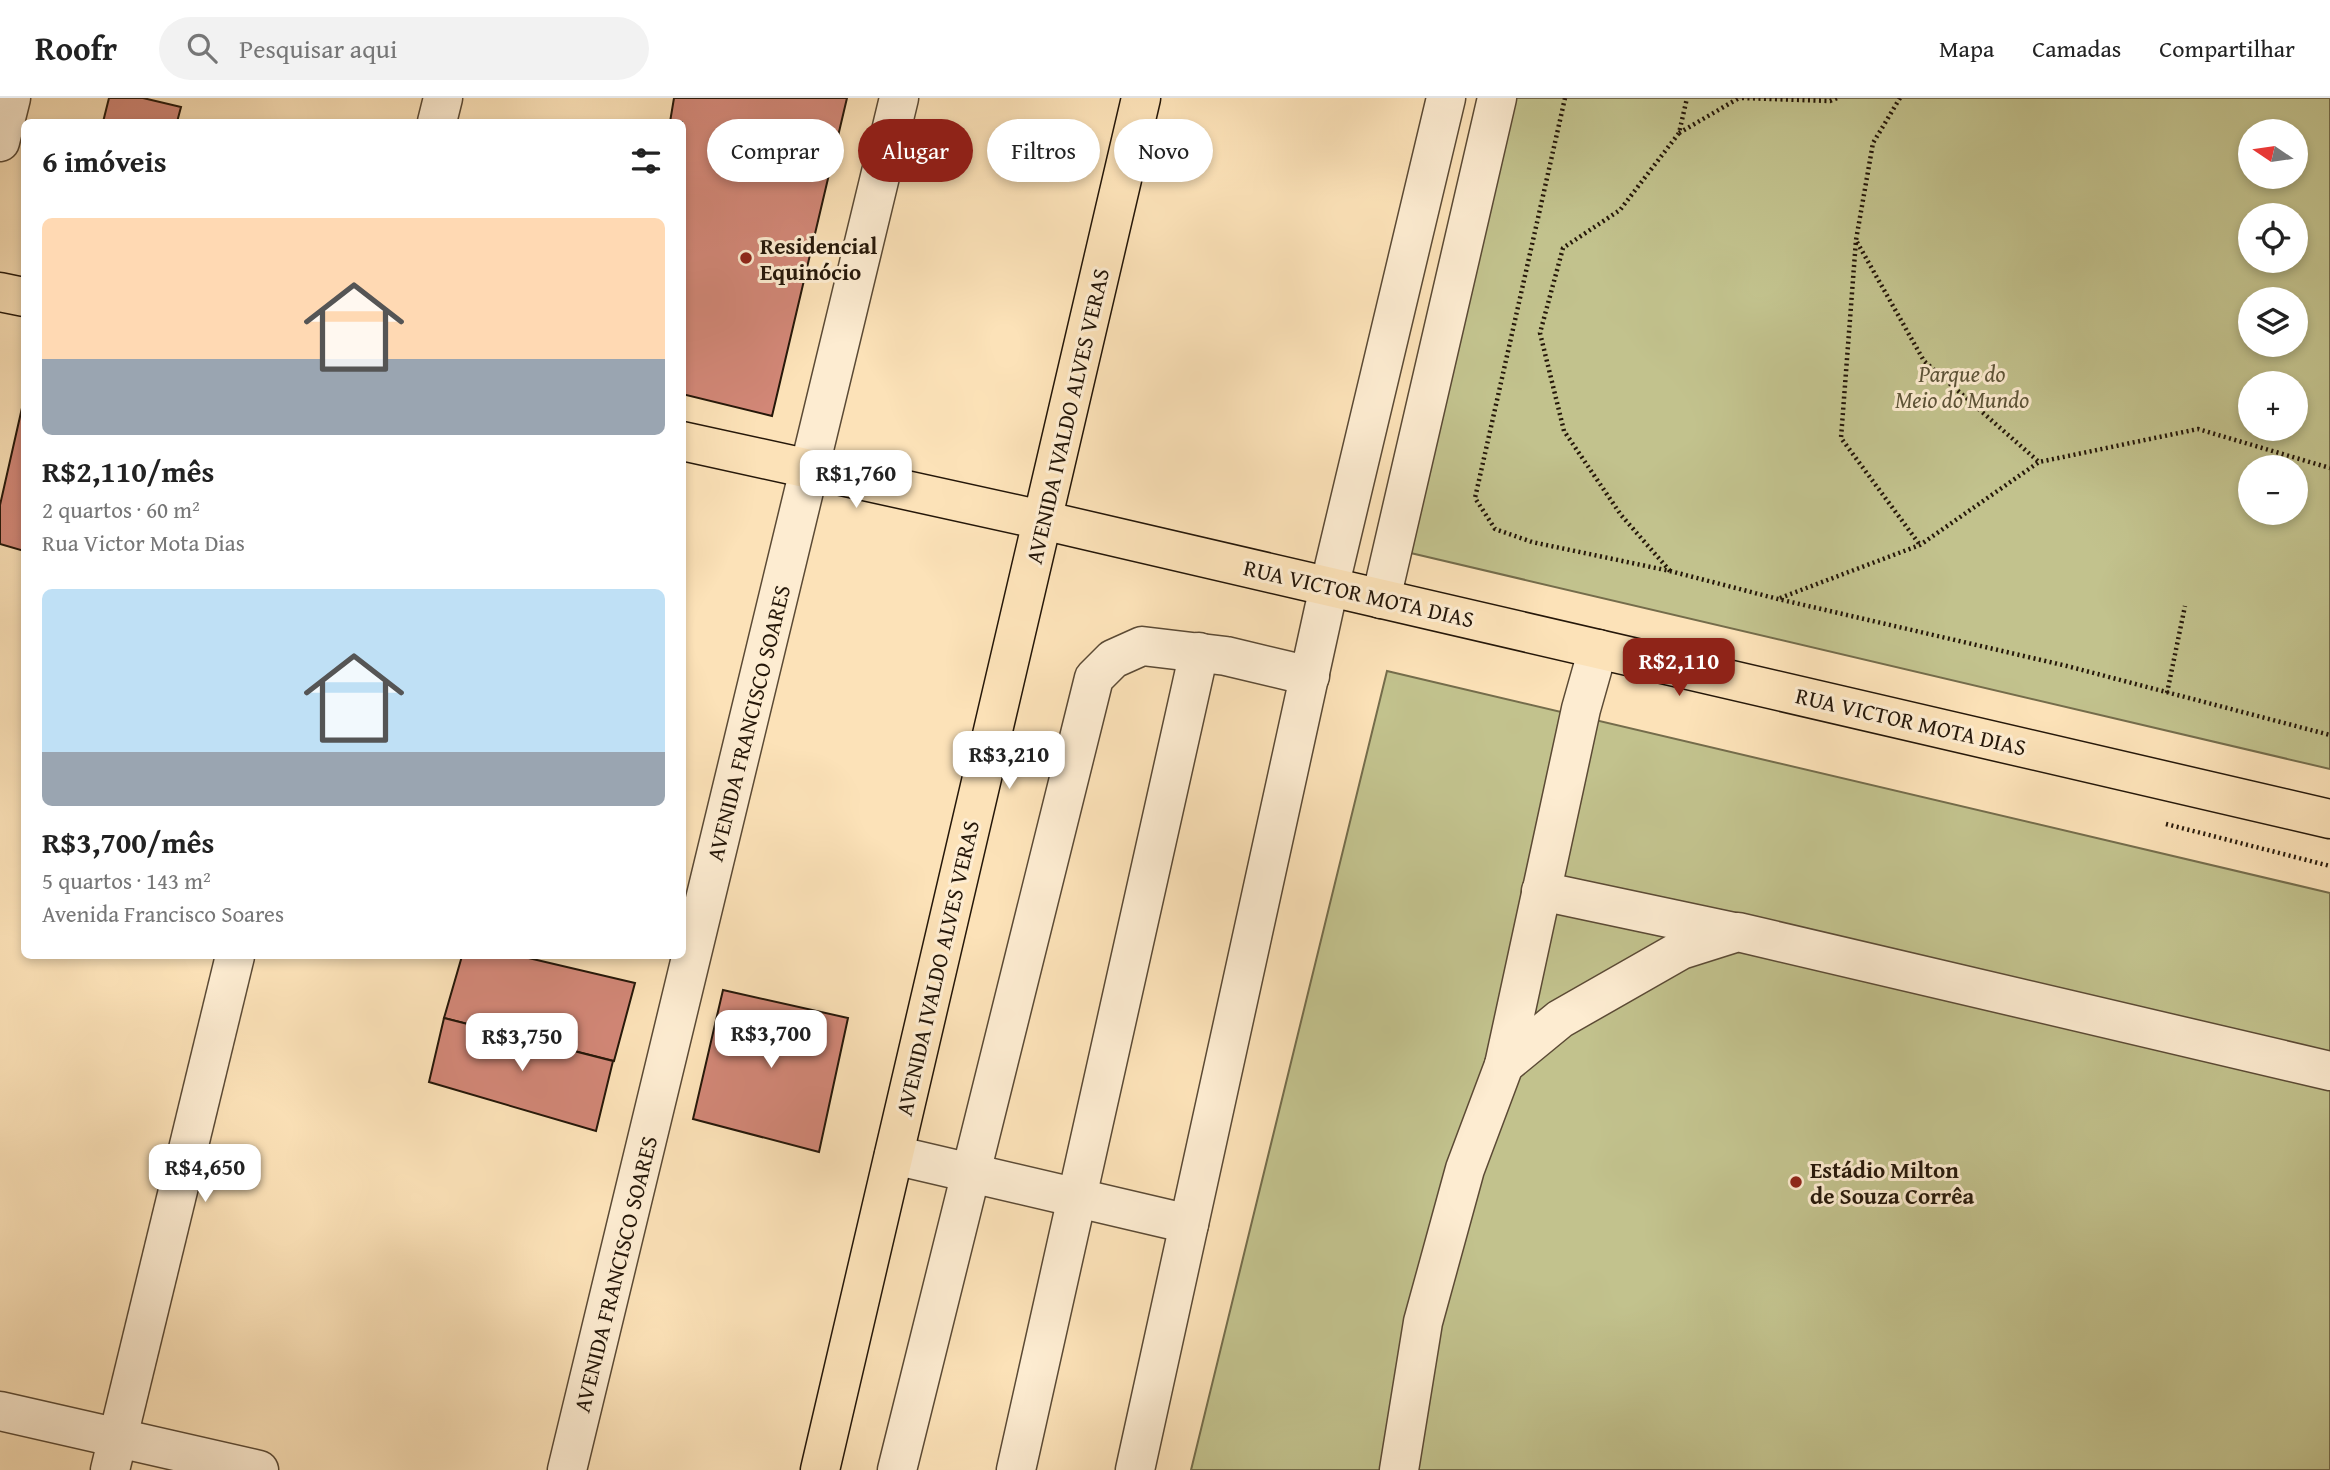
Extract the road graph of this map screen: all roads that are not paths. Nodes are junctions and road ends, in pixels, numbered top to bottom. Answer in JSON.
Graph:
{"nodes":[{"id":1,"x":11,"y":98,"type":"edge"},
{"id":2,"x":443,"y":98,"type":"edge"},
{"id":3,"x":899,"y":98,"type":"edge"},
{"id":4,"x":1141,"y":98,"type":"edge"},
{"id":5,"x":1446,"y":98,"type":"edge"},
{"id":6,"x":1497,"y":98,"type":"edge"},
{"id":7,"x":438,"y":119,"type":"edge"},
{"id":8,"x":0,"y":142,"type":"edge"},
{"id":9,"x":0,"y":292,"type":"edge"},
{"id":10,"x":21,"y":296,"type":"edge"},
{"id":11,"x":686,"y":442,"type":"edge"},
{"id":12,"x":810,"y":469,"type":"junction"},
{"id":13,"x":1042,"y":520,"type":"junction"},
{"id":14,"x":1330,"y":587,"type":"junction"},
{"id":15,"x":1381,"y":599,"type":"junction"},
{"id":16,"x":1598,"y":649,"type":"junction"},
{"id":17,"x":1199,"y":652,"type":"junction"},
{"id":18,"x":1310,"y":676,"type":"junction"},
{"id":19,"x":2330,"y":819,"type":"edge"},
{"id":20,"x":1541,"y":891,"type":"junction"},
{"id":21,"x":1738,"y":932,"type":"junction"},
{"id":22,"x":234,"y":959,"type":"edge"},
{"id":23,"x":1504,"y":1065,"type":"junction"},
{"id":24,"x":2330,"y":1071,"type":"edge"},
{"id":25,"x":894,"y":1155,"type":"junction"},
{"id":26,"x":970,"y":1173,"type":"junction"},
{"id":27,"x":1077,"y":1198,"type":"junction"},
{"id":28,"x":1189,"y":1224,"type":"junction"},
{"id":29,"x":0,"y":1411,"type":"edge"},
{"id":30,"x":114,"y":1454,"type":"edge"},
{"id":31,"x":259,"y":1470,"type":"edge"},
{"id":32,"x":568,"y":1470,"type":"edge"},
{"id":33,"x":820,"y":1470,"type":"edge"},
{"id":34,"x":897,"y":1470,"type":"edge"},
{"id":35,"x":1016,"y":1470,"type":"edge"},
{"id":36,"x":1135,"y":1470,"type":"edge"},
{"id":37,"x":1399,"y":1470,"type":"edge"}],
"edges":[{"from":1,"to":8,"type":"street"},
{"from":2,"to":7,"type":"street"},
{"from":3,"to":12,"type":"street","name":"AVENIDA FRANCISCO SOARES"},
{"from":4,"to":13,"type":"main road","name":"AVENIDA IVALDO ALVES VERAS"},
{"from":5,"to":14,"type":"street"},
{"from":6,"to":15,"type":"street"},
{"from":9,"to":10,"type":"main road"},
{"from":11,"to":12,"type":"main road","name":"RUA VICTOR MOTA DIAS"},
{"from":12,"to":13,"type":"main road","name":"RUA VICTOR MOTA DIAS"},
{"from":12,"to":32,"type":"street","name":"AVENIDA FRANCISCO SOARES"},
{"from":13,"to":14,"type":"main road","name":"RUA VICTOR MOTA DIAS"},
{"from":13,"to":25,"type":"main road","name":"AVENIDA IVALDO ALVES VERAS"},
{"from":14,"to":15,"type":"main road","name":"RUA VICTOR MOTA DIAS"},
{"from":14,"to":18,"type":"street"},
{"from":15,"to":16,"type":"main road","name":"RUA VICTOR MOTA DIAS"},
{"from":16,"to":19,"type":"main road","name":"RUA VICTOR MOTA DIAS"},
{"from":16,"to":20,"type":"street"},
{"from":17,"to":18,"type":"street"},
{"from":17,"to":26,"type":"street"},
{"from":17,"to":27,"type":"street"},
{"from":18,"to":28,"type":"street"},
{"from":20,"to":21,"type":"street"},
{"from":20,"to":23,"type":"street"},
{"from":21,"to":23,"type":"street"},
{"from":21,"to":24,"type":"street"},
{"from":22,"to":30,"type":"street"},
{"from":23,"to":37,"type":"street"},
{"from":25,"to":26,"type":"street"},
{"from":25,"to":33,"type":"main road","name":"AVENIDA IVALDO ALVES VERAS"},
{"from":26,"to":27,"type":"street"},
{"from":26,"to":34,"type":"street"},
{"from":27,"to":28,"type":"street"},
{"from":27,"to":35,"type":"street"},
{"from":28,"to":36,"type":"street"},
{"from":29,"to":30,"type":"street"},
{"from":30,"to":31,"type":"street"}]}
